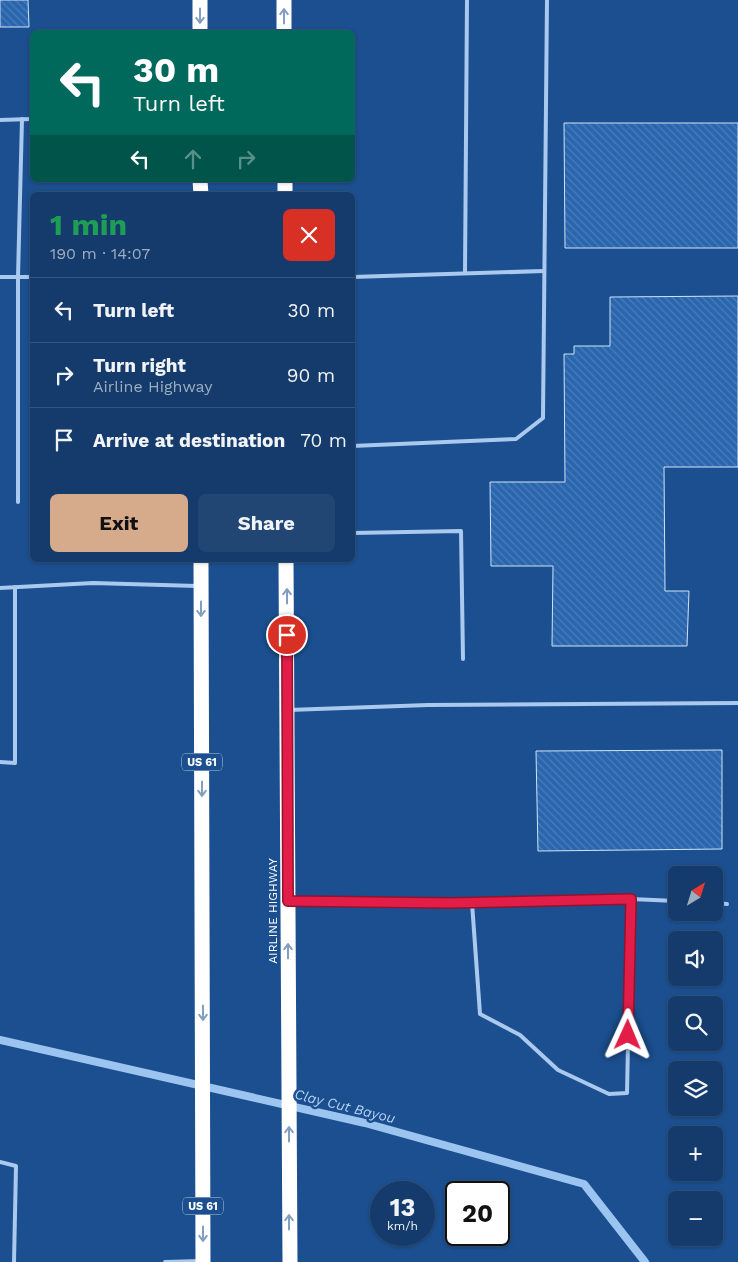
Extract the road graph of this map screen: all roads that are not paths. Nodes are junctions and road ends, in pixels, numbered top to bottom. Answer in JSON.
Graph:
{"nodes":[{"id":1,"x":200,"y":0,"type":"edge"},
{"id":2,"x":284,"y":0,"type":"edge"},
{"id":3,"x":467,"y":0,"type":"edge"},
{"id":4,"x":547,"y":0,"type":"edge"},
{"id":5,"x":200,"y":30,"type":"edge"},
{"id":6,"x":284,"y":30,"type":"edge"},
{"id":7,"x":22,"y":119,"type":"junction"},
{"id":8,"x":30,"y":119,"type":"edge"},
{"id":9,"x":0,"y":120,"type":"edge"},
{"id":10,"x":544,"y":271,"type":"junction"},
{"id":11,"x":465,"y":274,"type":"junction"},
{"id":12,"x":0,"y":277,"type":"edge"},
{"id":13,"x":18,"y":277,"type":"junction"},
{"id":14,"x":30,"y":277,"type":"edge"},
{"id":15,"x":355,"y":277,"type":"edge"},
{"id":16,"x":355,"y":446,"type":"edge"},
{"id":17,"x":18,"y":502,"type":"dead end"},
{"id":18,"x":355,"y":533,"type":"edge"},
{"id":19,"x":201,"y":562,"type":"edge"},
{"id":20,"x":286,"y":562,"type":"edge"},
{"id":21,"x":15,"y":587,"type":"junction"},
{"id":22,"x":201,"y":587,"type":"junction"},
{"id":23,"x":0,"y":588,"type":"edge"},
{"id":24,"x":463,"y":659,"type":"dead end"},
{"id":25,"x":738,"y":703,"type":"edge"},
{"id":26,"x":287,"y":710,"type":"junction"},
{"id":27,"x":0,"y":762,"type":"edge"},
{"id":28,"x":631,"y":899,"type":"junction"},
{"id":29,"x":288,"y":901,"type":"junction"},
{"id":30,"x":668,"y":901,"type":"edge"},
{"id":31,"x":472,"y":903,"type":"junction"},
{"id":32,"x":723,"y":904,"type":"edge"},
{"id":33,"x":727,"y":904,"type":"dead end"},
{"id":34,"x":0,"y":1162,"type":"edge"},
{"id":35,"x":14,"y":1262,"type":"edge"},
{"id":36,"x":165,"y":1262,"type":"edge"},
{"id":37,"x":203,"y":1262,"type":"edge"},
{"id":38,"x":290,"y":1262,"type":"edge"}],
"edges":[{"from":1,"to":5,"type":"highway","one_way":true},
{"from":6,"to":2,"type":"highway","one_way":true},
{"from":3,"to":11,"type":"lane"},
{"from":4,"to":10,"type":"lane"},
{"from":7,"to":8,"type":"lane"},
{"from":7,"to":9,"type":"lane"},
{"from":7,"to":13,"type":"lane"},
{"from":10,"to":11,"type":"lane"},
{"from":10,"to":16,"type":"lane"},
{"from":11,"to":15,"type":"lane"},
{"from":12,"to":13,"type":"lane"},
{"from":13,"to":14,"type":"lane"},
{"from":13,"to":17,"type":"lane"},
{"from":18,"to":24,"type":"lane"},
{"from":19,"to":22,"type":"highway","number":"US 61"},
{"from":26,"to":20,"type":"highway","name":"AIRLINE HIGHWAY","one_way":true},
{"from":21,"to":22,"type":"lane"},
{"from":21,"to":23,"type":"lane"},
{"from":21,"to":27,"type":"lane"},
{"from":22,"to":37,"type":"highway","number":"US 61","one_way":true},
{"from":25,"to":26,"type":"lane"},
{"from":26,"to":29,"type":"highway","name":"AIRLINE HIGHWAY"},
{"from":28,"to":30,"type":"lane"},
{"from":28,"to":31,"type":"lane"},
{"from":28,"to":31,"type":"lane"},
{"from":29,"to":31,"type":"lane"},
{"from":38,"to":29,"type":"highway","name":"AIRLINE HIGHWAY","one_way":true},
{"from":32,"to":33,"type":"lane"},
{"from":34,"to":35,"type":"lane"},
{"from":36,"to":37,"type":"lane"}]}
